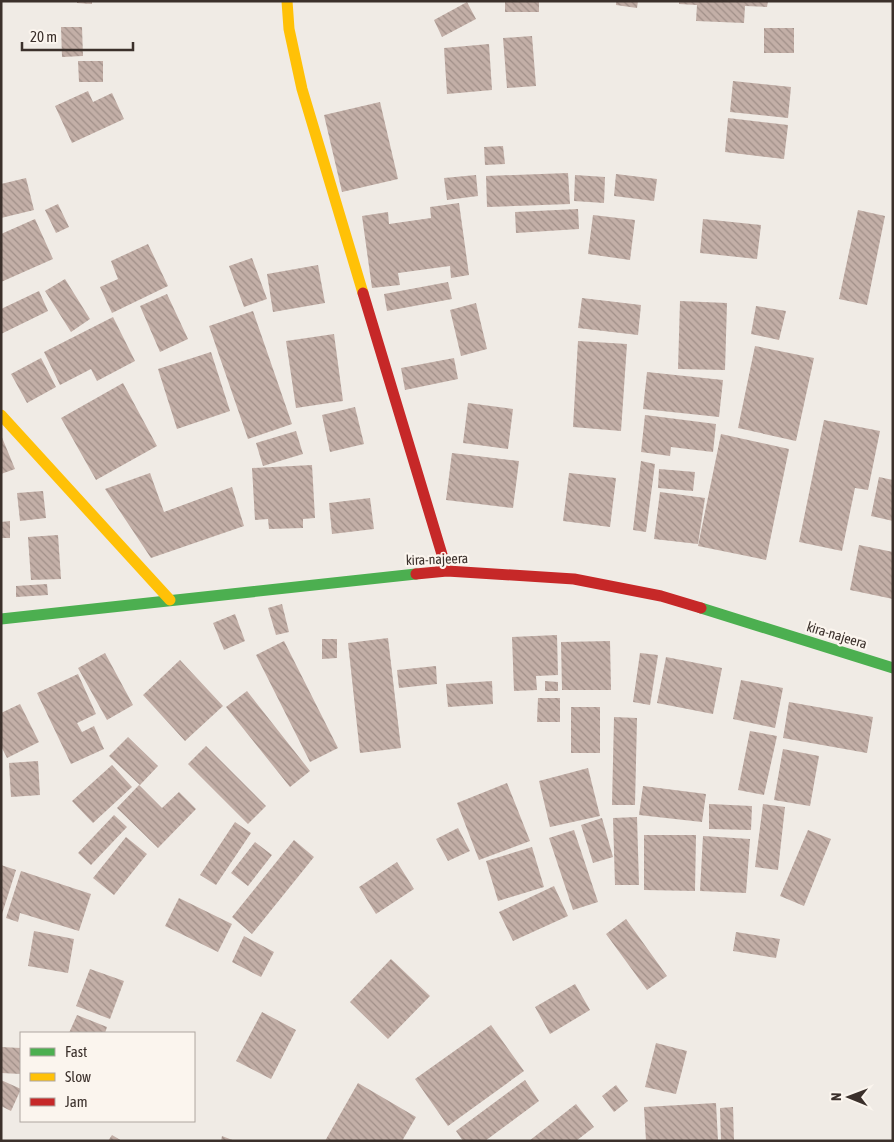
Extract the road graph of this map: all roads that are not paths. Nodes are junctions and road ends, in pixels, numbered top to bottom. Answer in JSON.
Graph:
{"nodes":[{"id":1,"x":287,"y":1,"type":"edge"},
{"id":2,"x":1,"y":415,"type":"edge"},
{"id":3,"x":447,"y":571,"type":"junction"},
{"id":4,"x":170,"y":600,"type":"junction"},
{"id":5,"x":1,"y":619,"type":"edge"},
{"id":6,"x":893,"y":668,"type":"edge"}],
"edges":[{"from":1,"to":3,"type":"street"},
{"from":2,"to":4,"type":"street"},
{"from":3,"to":4,"type":"street","name":"kira-najeera"},
{"from":3,"to":6,"type":"street","name":"kira-najeera"},
{"from":4,"to":5,"type":"street","name":"kira-najeera"}]}
